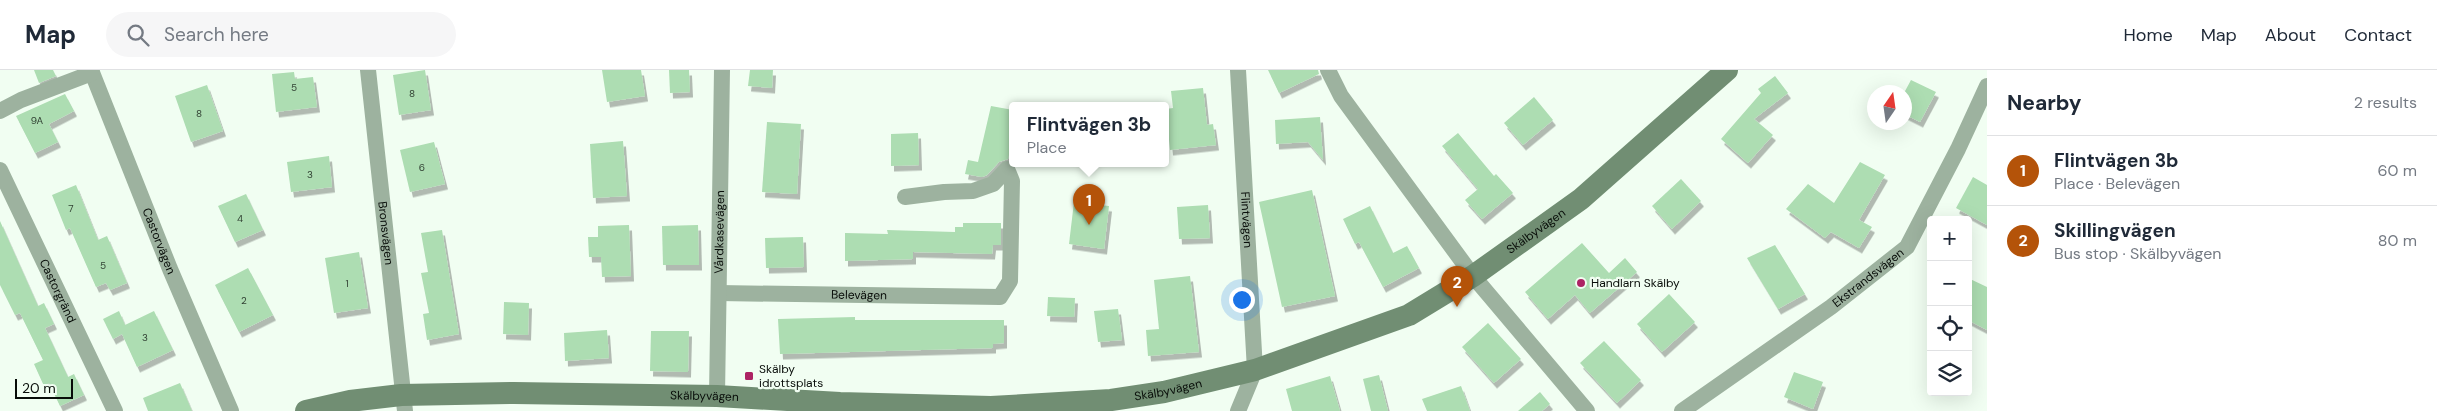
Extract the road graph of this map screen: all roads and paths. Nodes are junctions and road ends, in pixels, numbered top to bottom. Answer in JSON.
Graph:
{"nodes":[{"id":1,"x":368,"y":70,"type":"edge"},
{"id":2,"x":722,"y":70,"type":"edge"},
{"id":3,"x":1238,"y":70,"type":"edge"},
{"id":4,"x":1328,"y":70,"type":"edge"},
{"id":5,"x":1727,"y":70,"type":"edge"},
{"id":6,"x":92,"y":71,"type":"edge"},
{"id":7,"x":1987,"y":86,"type":"edge"},
{"id":8,"x":0,"y":111,"type":"edge"},
{"id":9,"x":0,"y":170,"type":"edge"},
{"id":10,"x":905,"y":197,"type":"dead end"},
{"id":11,"x":1473,"y":276,"type":"junction"},
{"id":12,"x":719,"y":293,"type":"junction"},
{"id":13,"x":1255,"y":370,"type":"junction"},
{"id":14,"x":717,"y":396,"type":"junction"},
{"id":15,"x":403,"y":403,"type":"edge"},
{"id":16,"x":839,"y":407,"type":"edge"},
{"id":17,"x":116,"y":411,"type":"edge"},
{"id":18,"x":231,"y":411,"type":"edge"},
{"id":19,"x":306,"y":411,"type":"edge"},
{"id":20,"x":1238,"y":411,"type":"edge"},
{"id":21,"x":1587,"y":411,"type":"edge"},
{"id":22,"x":1682,"y":411,"type":"edge"}],
"edges":[{"from":1,"to":15,"type":"street","name":"Bronsvägen"},
{"from":2,"to":12,"type":"street","name":"Vårdkasevägen"},
{"from":3,"to":13,"type":"street","name":"Flintvägen"},
{"from":4,"to":11,"type":"street"},
{"from":5,"to":11,"type":"street","name":"Skälbyvägen"},
{"from":6,"to":8,"type":"street"},
{"from":6,"to":18,"type":"street","name":"Castorvägen"},
{"from":7,"to":22,"type":"street","name":"Ekstrandsvägen"},
{"from":9,"to":17,"type":"street","name":"Castorgränd"},
{"from":10,"to":12,"type":"street","name":"Belevägen"},
{"from":11,"to":13,"type":"street","name":"Skälbyvägen"},
{"from":11,"to":21,"type":"street"},
{"from":12,"to":14,"type":"street","name":"Vårdkasevägen"},
{"from":13,"to":16,"type":"street","name":"Skälbyvägen"},
{"from":13,"to":20,"type":"street"},
{"from":14,"to":15,"type":"street","name":"Skälbyvägen"},
{"from":14,"to":16,"type":"street","name":"Skälbyvägen"},
{"from":15,"to":19,"type":"street","name":"Skälbyvägen"}]}
